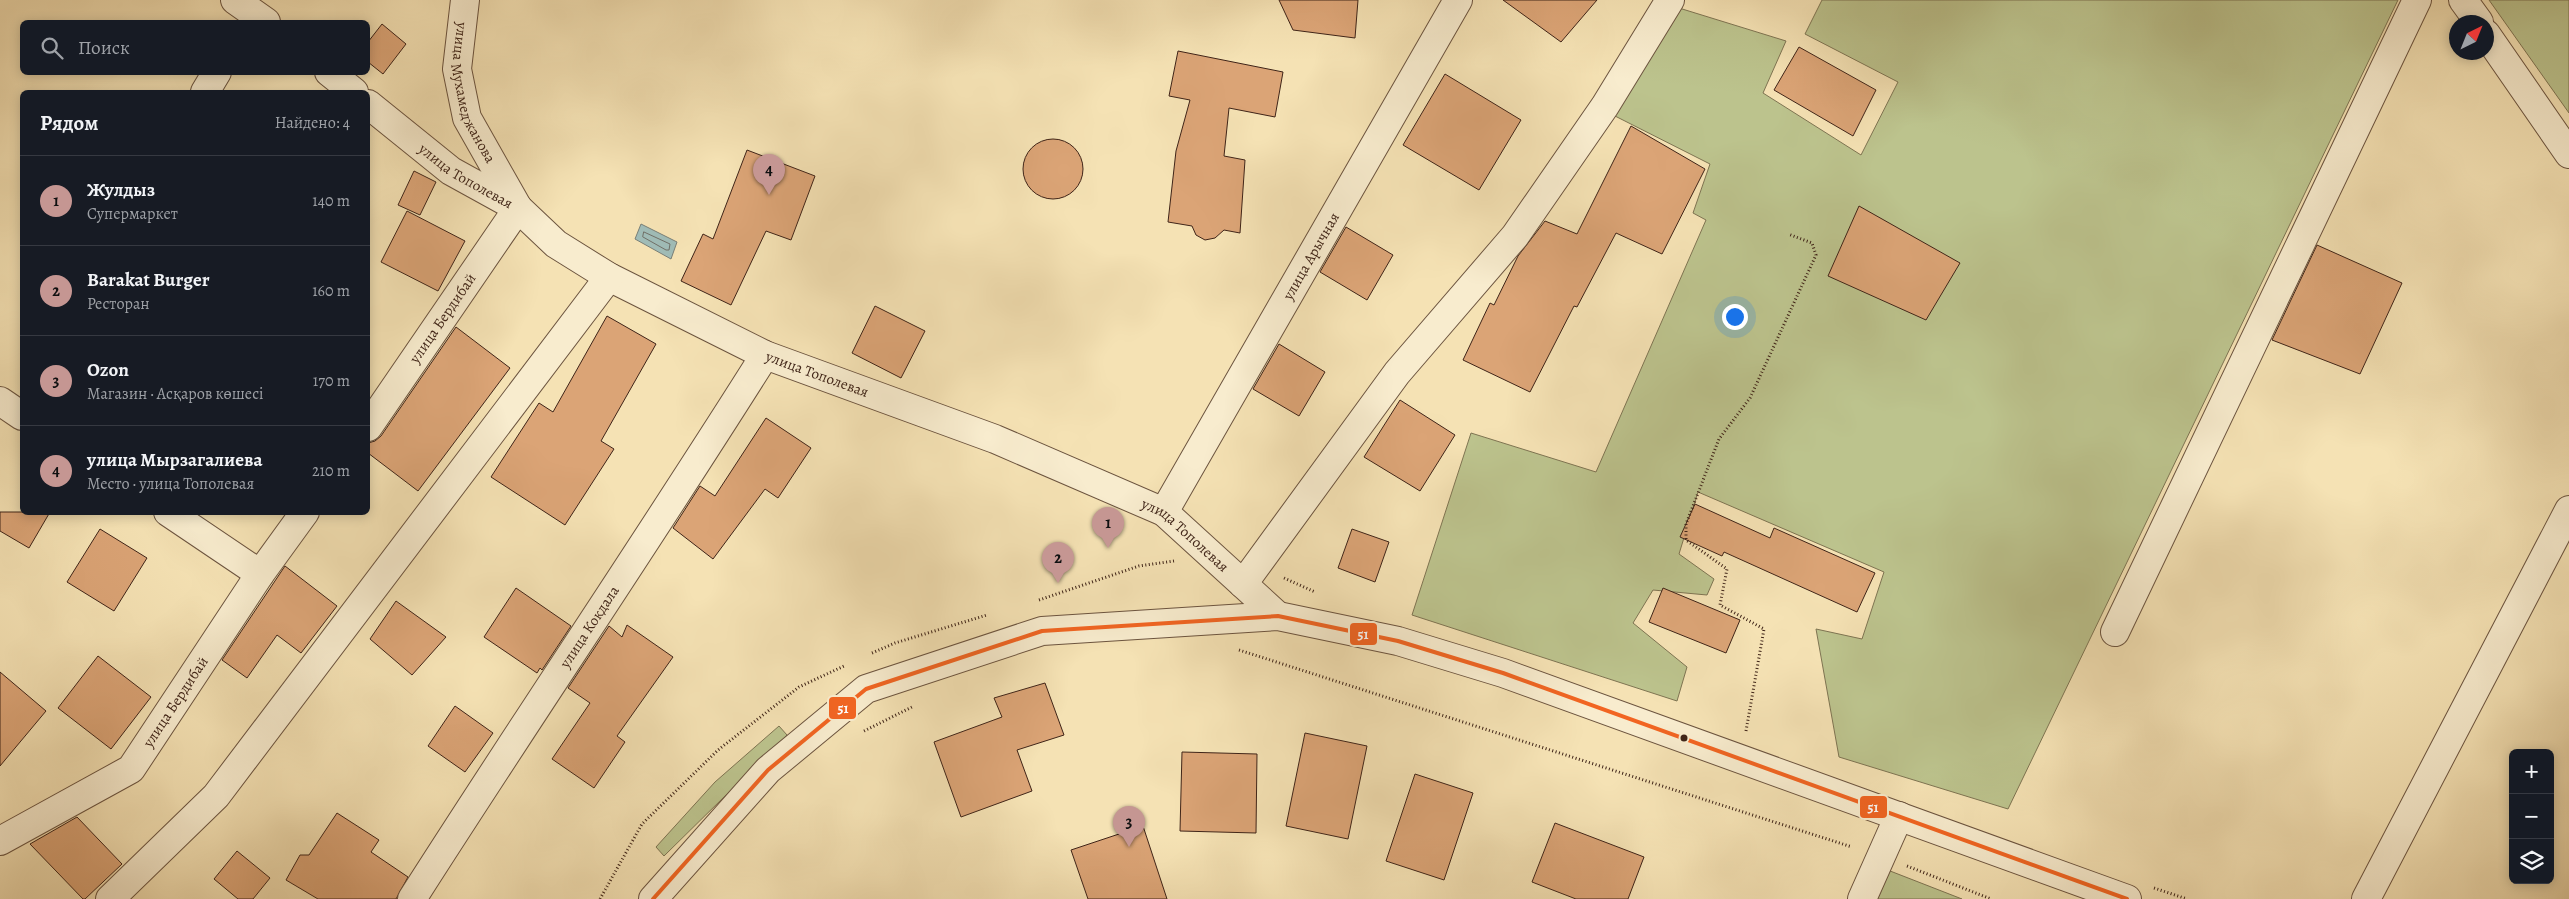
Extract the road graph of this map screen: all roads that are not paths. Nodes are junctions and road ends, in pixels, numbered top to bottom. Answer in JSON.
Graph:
{"nodes":[{"id":1,"x":465,"y":0,"type":"edge"},
{"id":2,"x":1458,"y":0,"type":"edge"},
{"id":3,"x":1670,"y":0,"type":"edge"},
{"id":4,"x":2417,"y":0,"type":"edge"},
{"id":5,"x":2463,"y":0,"type":"edge"},
{"id":6,"x":2474,"y":15,"type":"edge"},
{"id":7,"x":2494,"y":46,"type":"edge"},
{"id":8,"x":215,"y":75,"type":"edge"},
{"id":9,"x":333,"y":75,"type":"edge"},
{"id":10,"x":206,"y":90,"type":"edge"},
{"id":11,"x":352,"y":90,"type":"edge"},
{"id":12,"x":370,"y":106,"type":"edge"},
{"id":13,"x":2569,"y":154,"type":"edge"},
{"id":14,"x":518,"y":208,"type":"junction"},
{"id":15,"x":609,"y":277,"type":"junction"},
{"id":16,"x":765,"y":355,"type":"junction"},
{"id":17,"x":0,"y":401,"type":"edge"},
{"id":18,"x":20,"y":415,"type":"edge"},
{"id":19,"x":370,"y":425,"type":"edge"},
{"id":20,"x":2569,"y":510,"type":"edge"},
{"id":21,"x":1164,"y":512,"type":"junction"},
{"id":22,"x":172,"y":515,"type":"edge"},
{"id":23,"x":303,"y":515,"type":"edge"},
{"id":24,"x":260,"y":574,"type":"junction"},
{"id":25,"x":1250,"y":575,"type":"junction"},
{"id":26,"x":1278,"y":616,"type":"junction"},
{"id":27,"x":2115,"y":632,"type":"dead end"},
{"id":28,"x":1899,"y":816,"type":"junction"},
{"id":29,"x":0,"y":841,"type":"edge"},
{"id":30,"x":2139,"y":893,"type":"edge"},
{"id":31,"x":110,"y":899,"type":"edge"},
{"id":32,"x":412,"y":899,"type":"edge"},
{"id":33,"x":654,"y":899,"type":"edge"},
{"id":34,"x":1862,"y":899,"type":"edge"},
{"id":35,"x":2366,"y":899,"type":"edge"}],
"edges":[{"from":1,"to":14,"type":"street","name":"улица Мухамеджанова"},
{"from":2,"to":21,"type":"street","name":"улица Арычная"},
{"from":3,"to":25,"type":"street"},
{"from":4,"to":27,"type":"street"},
{"from":5,"to":6,"type":"street"},
{"from":7,"to":13,"type":"street"},
{"from":8,"to":10,"type":"street"},
{"from":9,"to":11,"type":"street"},
{"from":12,"to":14,"type":"street","name":"улица Тополевая"},
{"from":14,"to":15,"type":"street","name":"улица Тополевая"},
{"from":14,"to":19,"type":"street","name":"улица Бердибай"},
{"from":15,"to":16,"type":"street","name":"улица Тополевая"},
{"from":15,"to":31,"type":"street"},
{"from":16,"to":21,"type":"street","name":"улица Тополевая"},
{"from":16,"to":32,"type":"street","name":"улица Кокдала"},
{"from":17,"to":18,"type":"street"},
{"from":20,"to":35,"type":"street"},
{"from":21,"to":25,"type":"street","name":"улица Тополевая"},
{"from":22,"to":24,"type":"street"},
{"from":23,"to":24,"type":"street","name":"улица Бердибай"},
{"from":24,"to":29,"type":"street","name":"улица Бердибай"},
{"from":25,"to":26,"type":"street","name":"улица Тополевая"},
{"from":26,"to":28,"type":"street"},
{"from":26,"to":33,"type":"street"},
{"from":28,"to":30,"type":"street"},
{"from":28,"to":34,"type":"street"}]}
